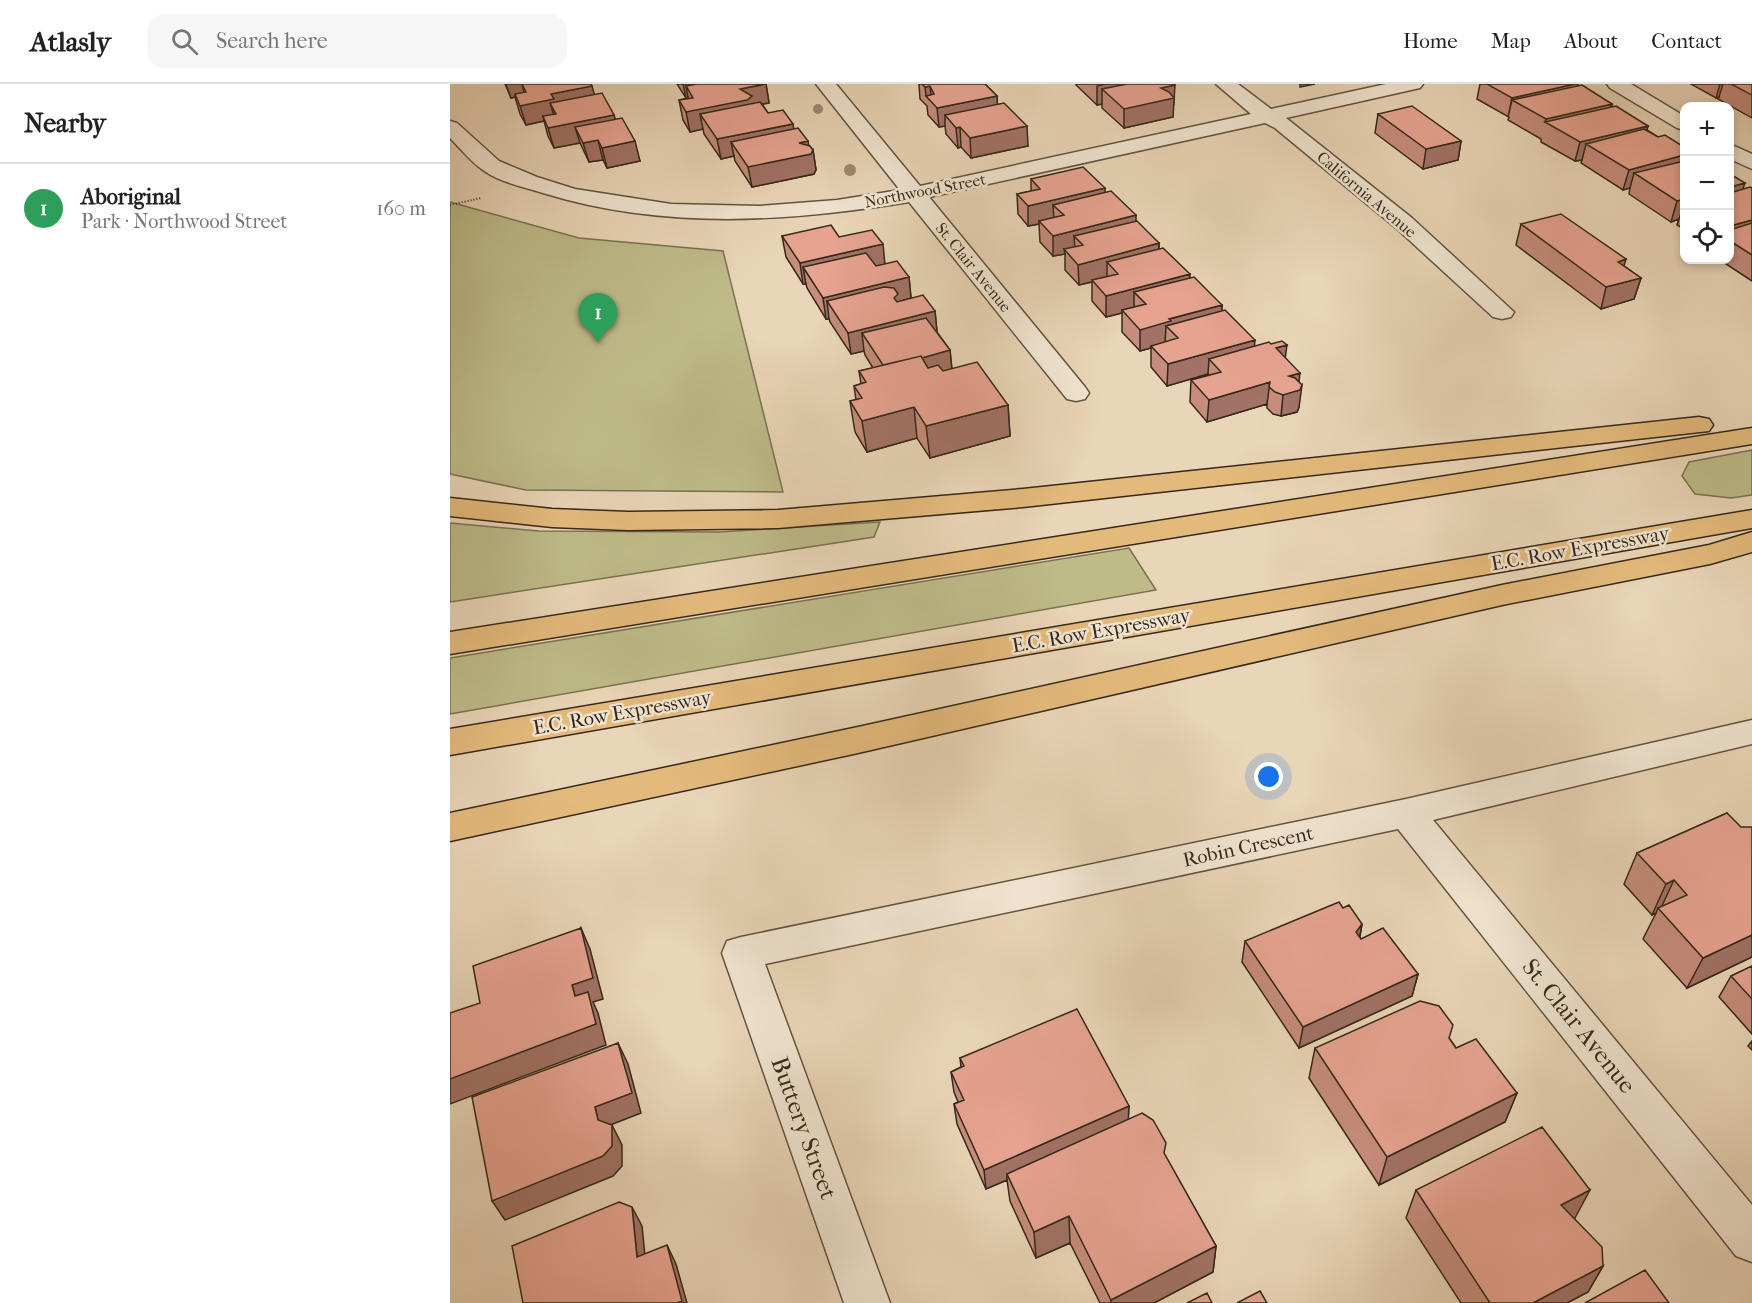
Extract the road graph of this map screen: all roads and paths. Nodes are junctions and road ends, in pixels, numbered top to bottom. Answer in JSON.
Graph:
{"nodes":[{"id":1,"x":826,"y":84,"type":"edge"},
{"id":2,"x":1226,"y":84,"type":"edge"},
{"id":3,"x":1413,"y":84,"type":"edge"},
{"id":4,"x":1617,"y":84,"type":"edge"},
{"id":5,"x":1267,"y":116,"type":"junction"},
{"id":6,"x":1680,"y":122,"type":"edge"},
{"id":7,"x":450,"y":127,"type":"edge"},
{"id":8,"x":1734,"y":152,"type":"edge"},
{"id":9,"x":1752,"y":163,"type":"edge"},
{"id":10,"x":915,"y":194,"type":"junction"},
{"id":11,"x":1502,"y":312,"type":"dead end"},
{"id":12,"x":1077,"y":393,"type":"dead end"},
{"id":13,"x":1752,"y":420,"type":"edge"},
{"id":14,"x":1752,"y":436,"type":"edge"},
{"id":15,"x":450,"y":507,"type":"edge"},
{"id":16,"x":1752,"y":519,"type":"edge"},
{"id":17,"x":1752,"y":542,"type":"edge"},
{"id":18,"x":450,"y":643,"type":"edge"},
{"id":19,"x":1752,"y":732,"type":"edge"},
{"id":20,"x":450,"y":741,"type":"edge"},
{"id":21,"x":1407,"y":813,"type":"junction"},
{"id":22,"x":450,"y":827,"type":"edge"},
{"id":23,"x":741,"y":953,"type":"joint"},
{"id":24,"x":1752,"y":1240,"type":"edge"},
{"id":25,"x":867,"y":1303,"type":"edge"}],
"edges":[{"from":1,"to":10,"type":"street","name":"St. Clair Avenue"},
{"from":2,"to":5,"type":"street","name":"California Avenue"},
{"from":3,"to":5,"type":"street","name":"Northwood Street"},
{"from":4,"to":6,"type":"street"},
{"from":5,"to":10,"type":"street","name":"Northwood Street"},
{"from":5,"to":11,"type":"street","name":"California Avenue"},
{"from":7,"to":10,"type":"street","name":"Northwood Street"},
{"from":8,"to":9,"type":"street"},
{"from":10,"to":12,"type":"street","name":"St. Clair Avenue"},
{"from":13,"to":15,"type":"highway"},
{"from":14,"to":18,"type":"highway"},
{"from":16,"to":20,"type":"highway","name":"E.C. Row Expressway"},
{"from":17,"to":22,"type":"highway"},
{"from":19,"to":21,"type":"street","name":"Robin Crescent"},
{"from":21,"to":23,"type":"street","name":"Robin Crescent"},
{"from":21,"to":24,"type":"street","name":"St. Clair Avenue"},
{"from":23,"to":25,"type":"street","name":"Buttery Street"}]}
